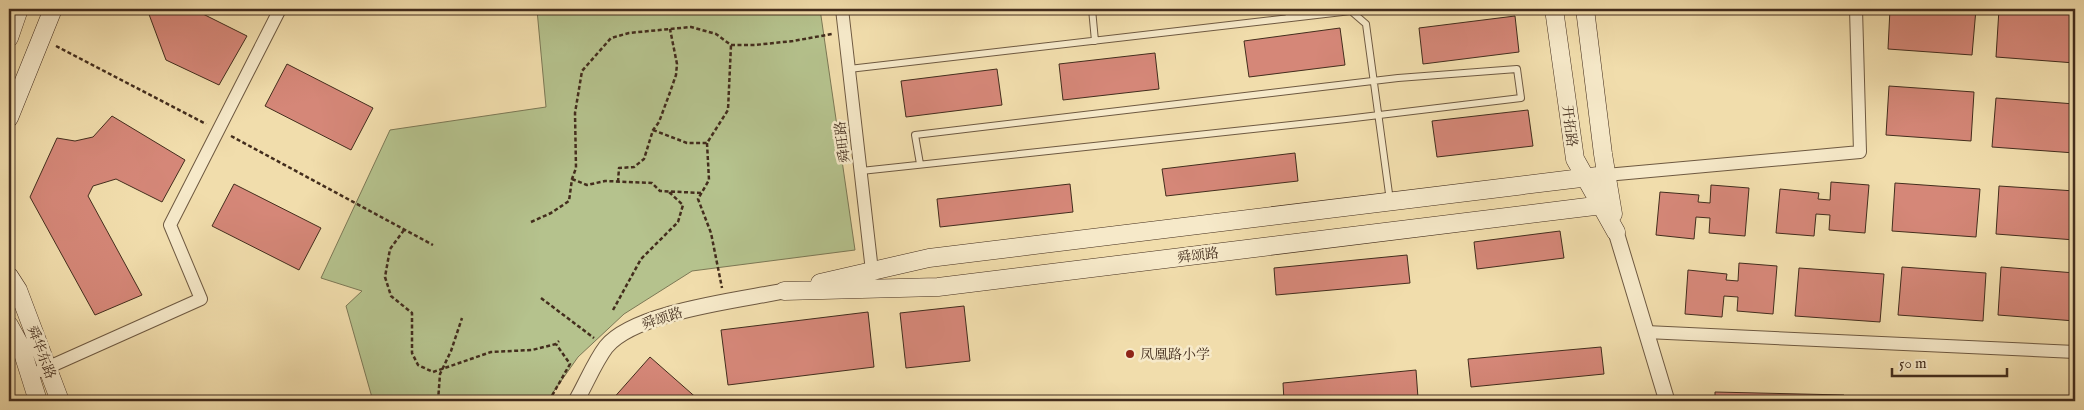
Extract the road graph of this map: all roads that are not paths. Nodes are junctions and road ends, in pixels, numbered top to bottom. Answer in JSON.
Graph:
{"nodes":[{"id":1,"x":19,"y":9,"type":"edge"},
{"id":2,"x":53,"y":9,"type":"edge"},
{"id":3,"x":280,"y":9,"type":"edge"},
{"id":4,"x":842,"y":9,"type":"edge"},
{"id":5,"x":1092,"y":9,"type":"edge"},
{"id":6,"x":1288,"y":9,"type":"edge"},
{"id":7,"x":1554,"y":9,"type":"edge"},
{"id":8,"x":1585,"y":9,"type":"edge"},
{"id":9,"x":1856,"y":9,"type":"edge"},
{"id":10,"x":1289,"y":18,"type":"junction"},
{"id":11,"x":9,"y":38,"type":"edge"},
{"id":12,"x":1095,"y":41,"type":"junction"},
{"id":13,"x":849,"y":69,"type":"junction"},
{"id":14,"x":1374,"y":81,"type":"junction"},
{"id":15,"x":1378,"y":116,"type":"junction"},
{"id":16,"x":9,"y":118,"type":"edge"},
{"id":17,"x":920,"y":164,"type":"junction"},
{"id":18,"x":861,"y":171,"type":"junction"},
{"id":19,"x":1606,"y":175,"type":"junction"},
{"id":20,"x":1585,"y":177,"type":"junction"},
{"id":21,"x":1390,"y":201,"type":"junction"},
{"id":22,"x":1606,"y":204,"type":"junction"},
{"id":23,"x":1616,"y":232,"type":"joint"},
{"id":24,"x":872,"y":271,"type":"junction"},
{"id":25,"x":9,"y":276,"type":"edge"},
{"id":26,"x":784,"y":291,"type":"junction"},
{"id":27,"x":9,"y":325,"type":"edge"},
{"id":28,"x":1646,"y":332,"type":"junction"},
{"id":29,"x":2075,"y":352,"type":"edge"},
{"id":30,"x":48,"y":368,"type":"junction"},
{"id":31,"x":30,"y":376,"type":"junction"},
{"id":32,"x":38,"y":401,"type":"edge"},
{"id":33,"x":60,"y":401,"type":"edge"},
{"id":34,"x":576,"y":401,"type":"edge"},
{"id":35,"x":1667,"y":401,"type":"edge"}],
"edges":[{"from":1,"to":11,"type":"main road"},
{"from":2,"to":16,"type":"main road"},
{"from":3,"to":30,"type":"street"},
{"from":4,"to":13,"type":"street","name":"舜旺路"},
{"from":5,"to":12,"type":"lane"},
{"from":6,"to":10,"type":"lane"},
{"from":7,"to":20,"type":"main road","name":"开拓路"},
{"from":8,"to":19,"type":"main road","name":"开拓路"},
{"from":9,"to":19,"type":"street"},
{"from":10,"to":12,"type":"lane"},
{"from":10,"to":14,"type":"lane"},
{"from":12,"to":13,"type":"lane"},
{"from":13,"to":18,"type":"street","name":"舜旺路"},
{"from":14,"to":15,"type":"lane"},
{"from":14,"to":15,"type":"lane"},
{"from":14,"to":17,"type":"lane"},
{"from":15,"to":17,"type":"lane"},
{"from":15,"to":21,"type":"lane"},
{"from":17,"to":18,"type":"lane"},
{"from":18,"to":24,"type":"street","name":"舜旺路"},
{"from":19,"to":20,"type":"main road","name":"舜颂路"},
{"from":19,"to":22,"type":"main road","name":"开拓路"},
{"from":20,"to":21,"type":"main road","name":"舜颂路"},
{"from":20,"to":22,"type":"main road","name":"开拓路"},
{"from":21,"to":24,"type":"main road","name":"舜颂路"},
{"from":22,"to":23,"type":"main road","name":"开拓路"},
{"from":22,"to":26,"type":"main road","name":"舜颂路"},
{"from":23,"to":28,"type":"street","name":"开拓路"},
{"from":24,"to":26,"type":"main road","name":"舜颂路"},
{"from":25,"to":30,"type":"main road","name":"舜华东路"},
{"from":26,"to":34,"type":"street","name":"舜颂路"},
{"from":27,"to":31,"type":"main road","name":"舜华东路"},
{"from":28,"to":29,"type":"street"},
{"from":28,"to":35,"type":"street","name":"开拓路"},
{"from":30,"to":31,"type":"street"},
{"from":30,"to":33,"type":"main road","name":"舜华东路"},
{"from":31,"to":32,"type":"main road","name":"舜华东路"}]}
